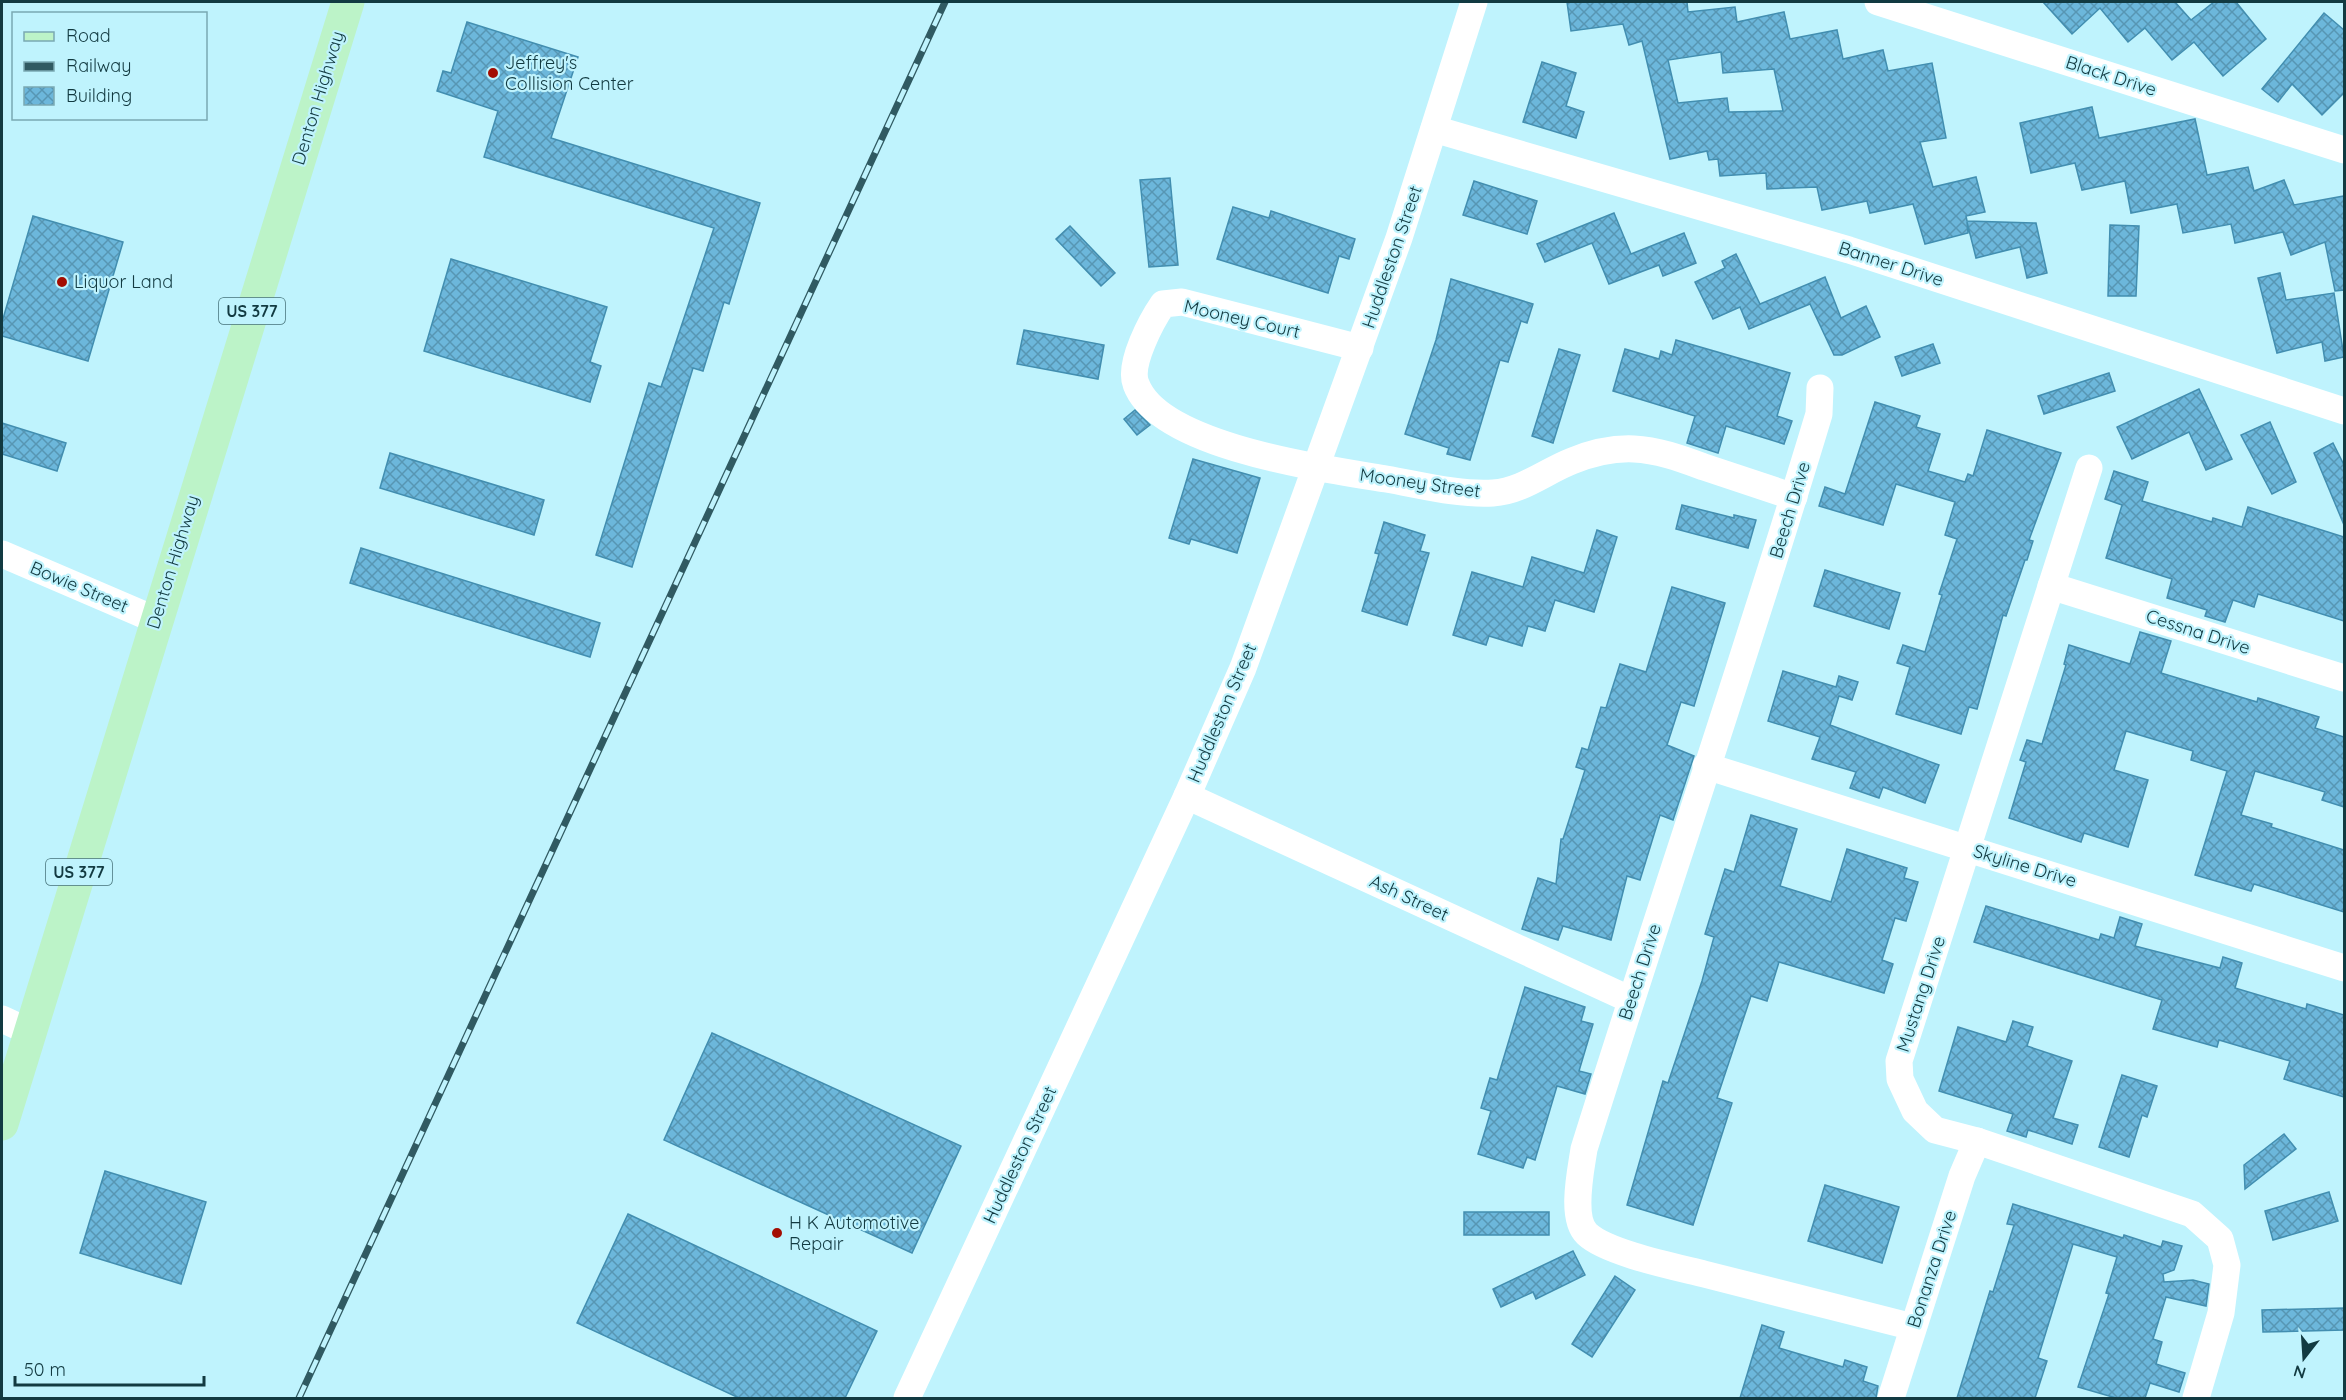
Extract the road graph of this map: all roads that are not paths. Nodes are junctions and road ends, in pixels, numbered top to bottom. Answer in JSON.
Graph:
{"nodes":[{"id":1,"x":348,"y":2,"type":"edge"},
{"id":2,"x":1474,"y":2,"type":"edge"},
{"id":3,"x":1878,"y":2,"type":"edge"},
{"id":4,"x":1434,"y":129,"type":"junction"},
{"id":5,"x":2344,"y":150,"type":"edge"},
{"id":6,"x":1360,"y":348,"type":"junction"},
{"id":7,"x":1820,"y":388,"type":"dead end"},
{"id":8,"x":2344,"y":411,"type":"edge"},
{"id":9,"x":1317,"y":468,"type":"junction"},
{"id":10,"x":2089,"y":468,"type":"dead end"},
{"id":11,"x":1794,"y":497,"type":"junction"},
{"id":12,"x":2,"y":554,"type":"edge"},
{"id":13,"x":2051,"y":586,"type":"junction"},
{"id":14,"x":156,"y":620,"type":"junction"},
{"id":15,"x":2344,"y":678,"type":"edge"},
{"id":16,"x":1706,"y":766,"type":"junction"},
{"id":17,"x":1187,"y":796,"type":"junction"},
{"id":18,"x":1967,"y":848,"type":"junction"},
{"id":19,"x":2344,"y":968,"type":"edge"},
{"id":20,"x":1631,"y":1000,"type":"junction"},
{"id":21,"x":16,"y":1025,"type":"edge"},
{"id":22,"x":2,"y":1124,"type":"edge"},
{"id":23,"x":1977,"y":1141,"type":"junction"},
{"id":24,"x":1913,"y":1327,"type":"junction"},
{"id":25,"x":907,"y":1398,"type":"edge"},
{"id":26,"x":1891,"y":1398,"type":"edge"},
{"id":27,"x":2196,"y":1398,"type":"edge"}],
"edges":[{"from":1,"to":14,"type":"main road","name":"Denton Highway","number":"US 377"},
{"from":2,"to":4,"type":"street","name":"Huddleston Street"},
{"from":3,"to":5,"type":"street","name":"Black Drive"},
{"from":4,"to":6,"type":"street","name":"Huddleston Street"},
{"from":4,"to":8,"type":"street","name":"Banner Drive"},
{"from":6,"to":9,"type":"street","name":"Huddleston Street"},
{"from":6,"to":9,"type":"street","name":"Mooney Court"},
{"from":7,"to":11,"type":"street","name":"Beech Drive"},
{"from":9,"to":11,"type":"street","name":"Mooney Street"},
{"from":9,"to":17,"type":"street","name":"Huddleston Street"},
{"from":10,"to":13,"type":"street","name":"Mustang Drive"},
{"from":11,"to":16,"type":"street","name":"Beech Drive"},
{"from":12,"to":14,"type":"street","name":"Bowie Street"},
{"from":13,"to":15,"type":"street","name":"Cessna Drive"},
{"from":13,"to":18,"type":"street","name":"Mustang Drive"},
{"from":14,"to":21,"type":"main road","name":"Denton Highway","number":"US 377"},
{"from":16,"to":18,"type":"street","name":"Skyline Drive"},
{"from":16,"to":20,"type":"street","name":"Beech Drive"},
{"from":17,"to":20,"type":"street","name":"Ash Street"},
{"from":17,"to":25,"type":"street","name":"Huddleston Street"},
{"from":18,"to":19,"type":"street","name":"Skyline Drive"},
{"from":18,"to":23,"type":"street","name":"Mustang Drive"},
{"from":20,"to":24,"type":"street","name":"Beech Drive"},
{"from":21,"to":22,"type":"main road","name":"Denton Highway","number":"US 377"},
{"from":23,"to":24,"type":"street","name":"Bonanza Drive"},
{"from":23,"to":27,"type":"street","name":"Mustang Drive"},
{"from":24,"to":26,"type":"street","name":"Bonanza Drive"}]}
